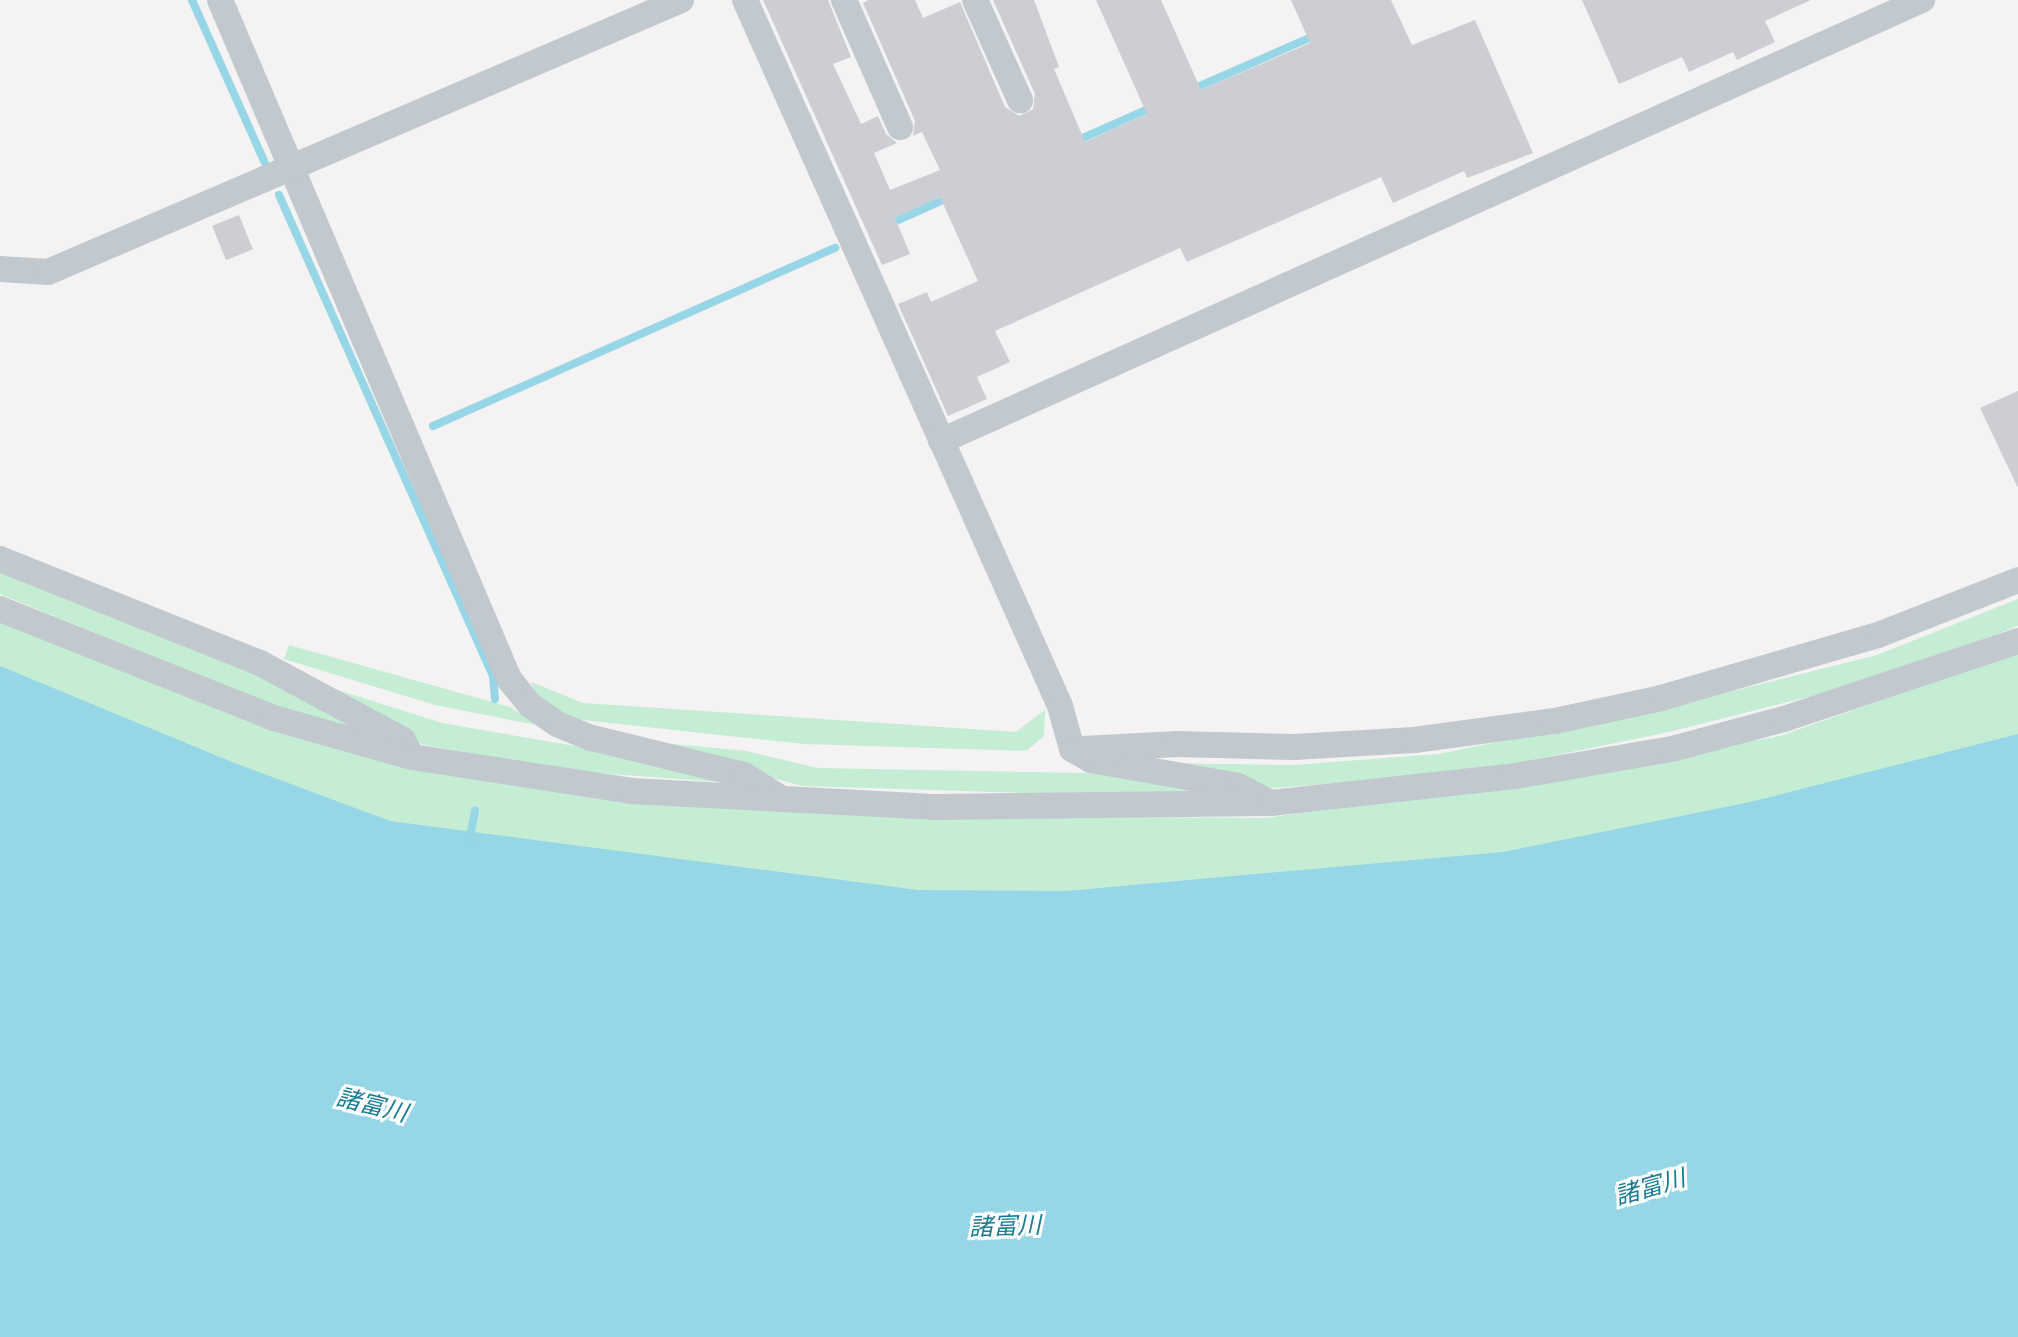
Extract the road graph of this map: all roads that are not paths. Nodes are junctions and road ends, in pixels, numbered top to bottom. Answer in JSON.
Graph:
{"nodes":[{"id":1,"x":220,"y":0,"type":"edge"},
{"id":2,"x":681,"y":0,"type":"edge"},
{"id":3,"x":745,"y":0,"type":"edge"},
{"id":4,"x":844,"y":0,"type":"edge"},
{"id":5,"x":975,"y":0,"type":"edge"},
{"id":6,"x":1922,"y":0,"type":"edge"},
{"id":7,"x":1020,"y":100,"type":"dead end"},
{"id":8,"x":900,"y":127,"type":"dead end"},
{"id":9,"x":290,"y":170,"type":"junction"},
{"id":10,"x":0,"y":269,"type":"edge"},
{"id":11,"x":941,"y":441,"type":"junction"},
{"id":12,"x":0,"y":559,"type":"edge"},
{"id":13,"x":2018,"y":580,"type":"edge"},
{"id":14,"x":0,"y":609,"type":"edge"},
{"id":15,"x":2018,"y":641,"type":"edge"},
{"id":16,"x":1072,"y":749,"type":"junction"},
{"id":17,"x":412,"y":757,"type":"junction"},
{"id":18,"x":780,"y":798,"type":"junction"},
{"id":19,"x":1271,"y":803,"type":"junction"}],
"edges":[{"from":1,"to":9,"type":"street"},
{"from":2,"to":9,"type":"street"},
{"from":3,"to":11,"type":"street"},
{"from":4,"to":8,"type":"street"},
{"from":5,"to":7,"type":"street"},
{"from":6,"to":11,"type":"street"},
{"from":9,"to":10,"type":"street"},
{"from":9,"to":18,"type":"street"},
{"from":11,"to":16,"type":"street"},
{"from":12,"to":17,"type":"street"},
{"from":13,"to":16,"type":"street"},
{"from":14,"to":17,"type":"street"},
{"from":15,"to":19,"type":"street"},
{"from":16,"to":19,"type":"street"},
{"from":17,"to":18,"type":"street"},
{"from":18,"to":19,"type":"street"}]}
